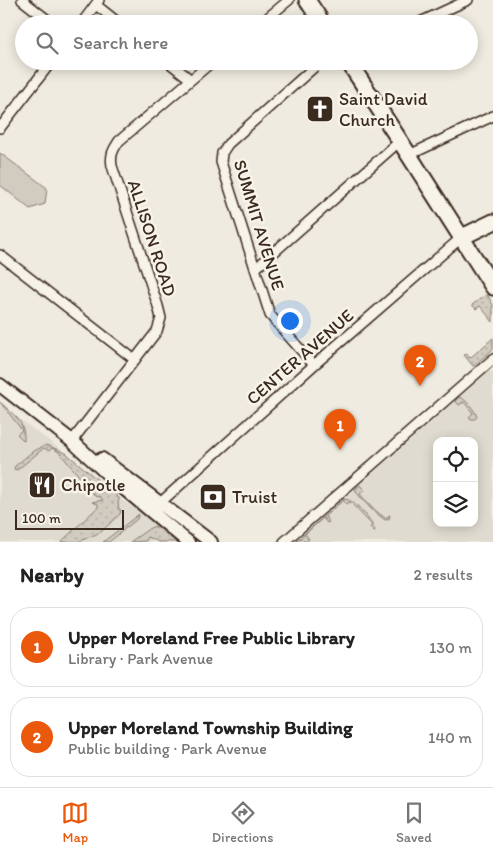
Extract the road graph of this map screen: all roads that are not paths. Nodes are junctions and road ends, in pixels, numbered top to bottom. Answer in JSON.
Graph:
{"nodes":[{"id":1,"x":22,"y":0,"type":"edge"},
{"id":2,"x":289,"y":0,"type":"edge"},
{"id":3,"x":307,"y":0,"type":"edge"},
{"id":4,"x":468,"y":0,"type":"edge"},
{"id":5,"x":98,"y":2,"type":"edge"},
{"id":6,"x":41,"y":15,"type":"edge"},
{"id":7,"x":88,"y":15,"type":"edge"},
{"id":8,"x":111,"y":15,"type":"edge"},
{"id":9,"x":271,"y":15,"type":"edge"},
{"id":10,"x":317,"y":15,"type":"edge"},
{"id":11,"x":436,"y":15,"type":"edge"},
{"id":12,"x":45,"y":70,"type":"edge"},
{"id":13,"x":178,"y":70,"type":"edge"},
{"id":14,"x":202,"y":70,"type":"edge"},
{"id":15,"x":311,"y":70,"type":"edge"},
{"id":16,"x":354,"y":70,"type":"edge"},
{"id":17,"x":190,"y":79,"type":"junction"},
{"id":18,"x":493,"y":116,"type":"edge"},
{"id":19,"x":0,"y":128,"type":"edge"},
{"id":20,"x":400,"y":141,"type":"junction"},
{"id":21,"x":409,"y":155,"type":"junction"},
{"id":22,"x":493,"y":222,"type":"edge"},
{"id":23,"x":462,"y":237,"type":"junction"},
{"id":24,"x":0,"y":255,"type":"edge"},
{"id":25,"x":255,"y":270,"type":"junction"},
{"id":26,"x":490,"y":282,"type":"edge"},
{"id":27,"x":493,"y":359,"type":"edge"},
{"id":28,"x":135,"y":360,"type":"junction"},
{"id":29,"x":314,"y":365,"type":"junction"},
{"id":30,"x":0,"y":385,"type":"edge"},
{"id":31,"x":72,"y":441,"type":"junction"},
{"id":32,"x":160,"y":503,"type":"junction"},
{"id":33,"x":188,"y":542,"type":"edge"},
{"id":34,"x":211,"y":542,"type":"edge"},
{"id":35,"x":284,"y":542,"type":"edge"}],
"edges":[{"from":1,"to":6,"type":"street"},
{"from":2,"to":9,"type":"street"},
{"from":3,"to":10,"type":"highway"},
{"from":4,"to":11,"type":"street"},
{"from":5,"to":7,"type":"street"},
{"from":5,"to":8,"type":"street"},
{"from":12,"to":19,"type":"street"},
{"from":13,"to":17,"type":"street"},
{"from":14,"to":17,"type":"street","name":"ALLISON ROAD"},
{"from":15,"to":25,"type":"street","name":"SUMMIT AVENUE"},
{"from":16,"to":20,"type":"highway"},
{"from":17,"to":28,"type":"street","name":"ALLISON ROAD"},
{"from":18,"to":21,"type":"street"},
{"from":20,"to":21,"type":"highway"},
{"from":20,"to":25,"type":"street"},
{"from":21,"to":23,"type":"highway"},
{"from":22,"to":23,"type":"highway"},
{"from":23,"to":26,"type":"highway"},
{"from":23,"to":29,"type":"street","name":"CENTER AVENUE"},
{"from":24,"to":28,"type":"street"},
{"from":25,"to":29,"type":"street","name":"SUMMIT AVENUE"},
{"from":27,"to":35,"type":"street"},
{"from":28,"to":31,"type":"street","name":"ALLISON ROAD"},
{"from":29,"to":32,"type":"street","name":"CENTER AVENUE"},
{"from":30,"to":31,"type":"main road"},
{"from":31,"to":32,"type":"main road"},
{"from":31,"to":33,"type":"main road"},
{"from":32,"to":34,"type":"main road"}]}
